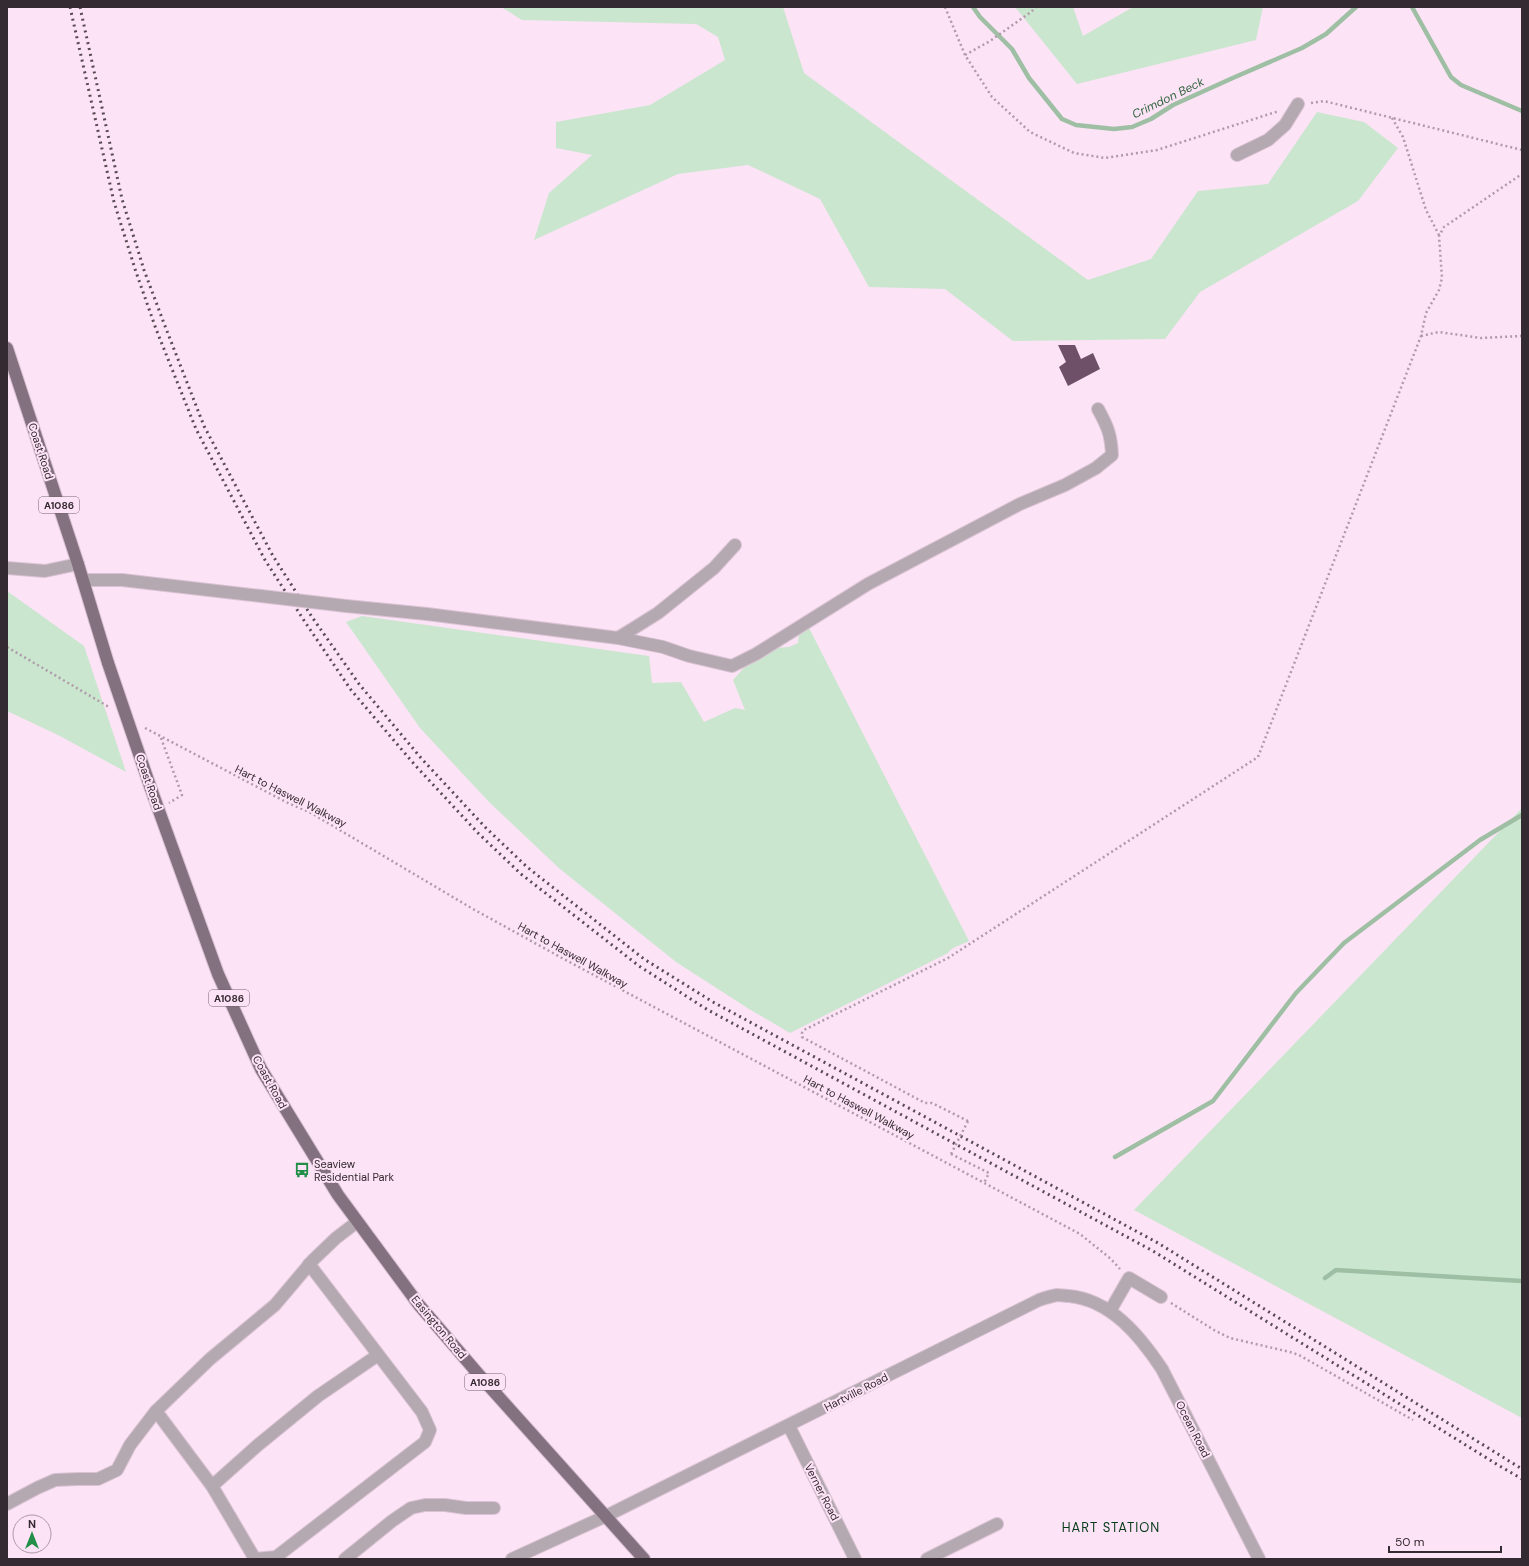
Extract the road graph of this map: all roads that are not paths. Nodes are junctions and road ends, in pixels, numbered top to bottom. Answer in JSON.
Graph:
{"nodes":[{"id":1,"x":1298,"y":104,"type":"road end"},
{"id":2,"x":1237,"y":155,"type":"dead end"},
{"id":3,"x":7,"y":348,"type":"edge"},
{"id":4,"x":1098,"y":409,"type":"dead end"},
{"id":5,"x":734,"y":545,"type":"dead end"},
{"id":6,"x":78,"y":564,"type":"junction"},
{"id":7,"x":7,"y":568,"type":"edge"},
{"id":8,"x":83,"y":580,"type":"junction"},
{"id":9,"x":618,"y":638,"type":"junction"},
{"id":10,"x":338,"y":1196,"type":"joint"},
{"id":11,"x":358,"y":1222,"type":"junction"},
{"id":12,"x":309,"y":1264,"type":"junction"},
{"id":13,"x":1161,"y":1297,"type":"road end"},
{"id":14,"x":1110,"y":1311,"type":"junction"},
{"id":15,"x":378,"y":1355,"type":"junction"},
{"id":16,"x":156,"y":1411,"type":"junction"},
{"id":17,"x":789,"y":1426,"type":"junction"},
{"id":18,"x":212,"y":1486,"type":"junction"},
{"id":19,"x":7,"y":1504,"type":"edge"},
{"id":20,"x":494,"y":1508,"type":"dead end"},
{"id":21,"x":606,"y":1516,"type":"junction"},
{"id":22,"x":997,"y":1524,"type":"dead end"},
{"id":23,"x":346,"y":1559,"type":"edge"},
{"id":24,"x":512,"y":1559,"type":"edge"},
{"id":25,"x":644,"y":1559,"type":"edge"},
{"id":26,"x":855,"y":1559,"type":"edge"},
{"id":27,"x":927,"y":1559,"type":"edge"},
{"id":28,"x":1259,"y":1559,"type":"edge"}],
"edges":[{"from":1,"to":2,"type":"street"},
{"from":3,"to":6,"type":"main road","name":"Coast Road","number":"A1086"},
{"from":4,"to":9,"type":"street"},
{"from":5,"to":9,"type":"street"},
{"from":6,"to":7,"type":"street"},
{"from":6,"to":8,"type":"main road","name":"Coast Road","number":"A1086"},
{"from":8,"to":9,"type":"street","bridge":true},
{"from":8,"to":10,"type":"main road","name":"Coast Road","number":"A1086","bridge":true},
{"from":10,"to":11,"type":"main road","name":"Easington Road","number":"A1086"},
{"from":11,"to":12,"type":"street"},
{"from":11,"to":21,"type":"main road","name":"Easington Road","number":"A1086"},
{"from":12,"to":15,"type":"street"},
{"from":12,"to":16,"type":"street"},
{"from":13,"to":14,"type":"street"},
{"from":14,"to":17,"type":"street","name":"Hartville Road"},
{"from":14,"to":28,"type":"street","name":"Ocean Road"},
{"from":15,"to":18,"type":"street"},
{"from":15,"to":18,"type":"street"},
{"from":16,"to":18,"type":"street"},
{"from":16,"to":19,"type":"street"},
{"from":17,"to":21,"type":"street","name":"Hartville Road"},
{"from":17,"to":26,"type":"street","name":"Verner Road"},
{"from":20,"to":23,"type":"street"},
{"from":21,"to":24,"type":"street","name":"Hartville Road"},
{"from":21,"to":25,"type":"main road","name":"Easington Road","number":"A1086"},
{"from":22,"to":27,"type":"street"}]}
